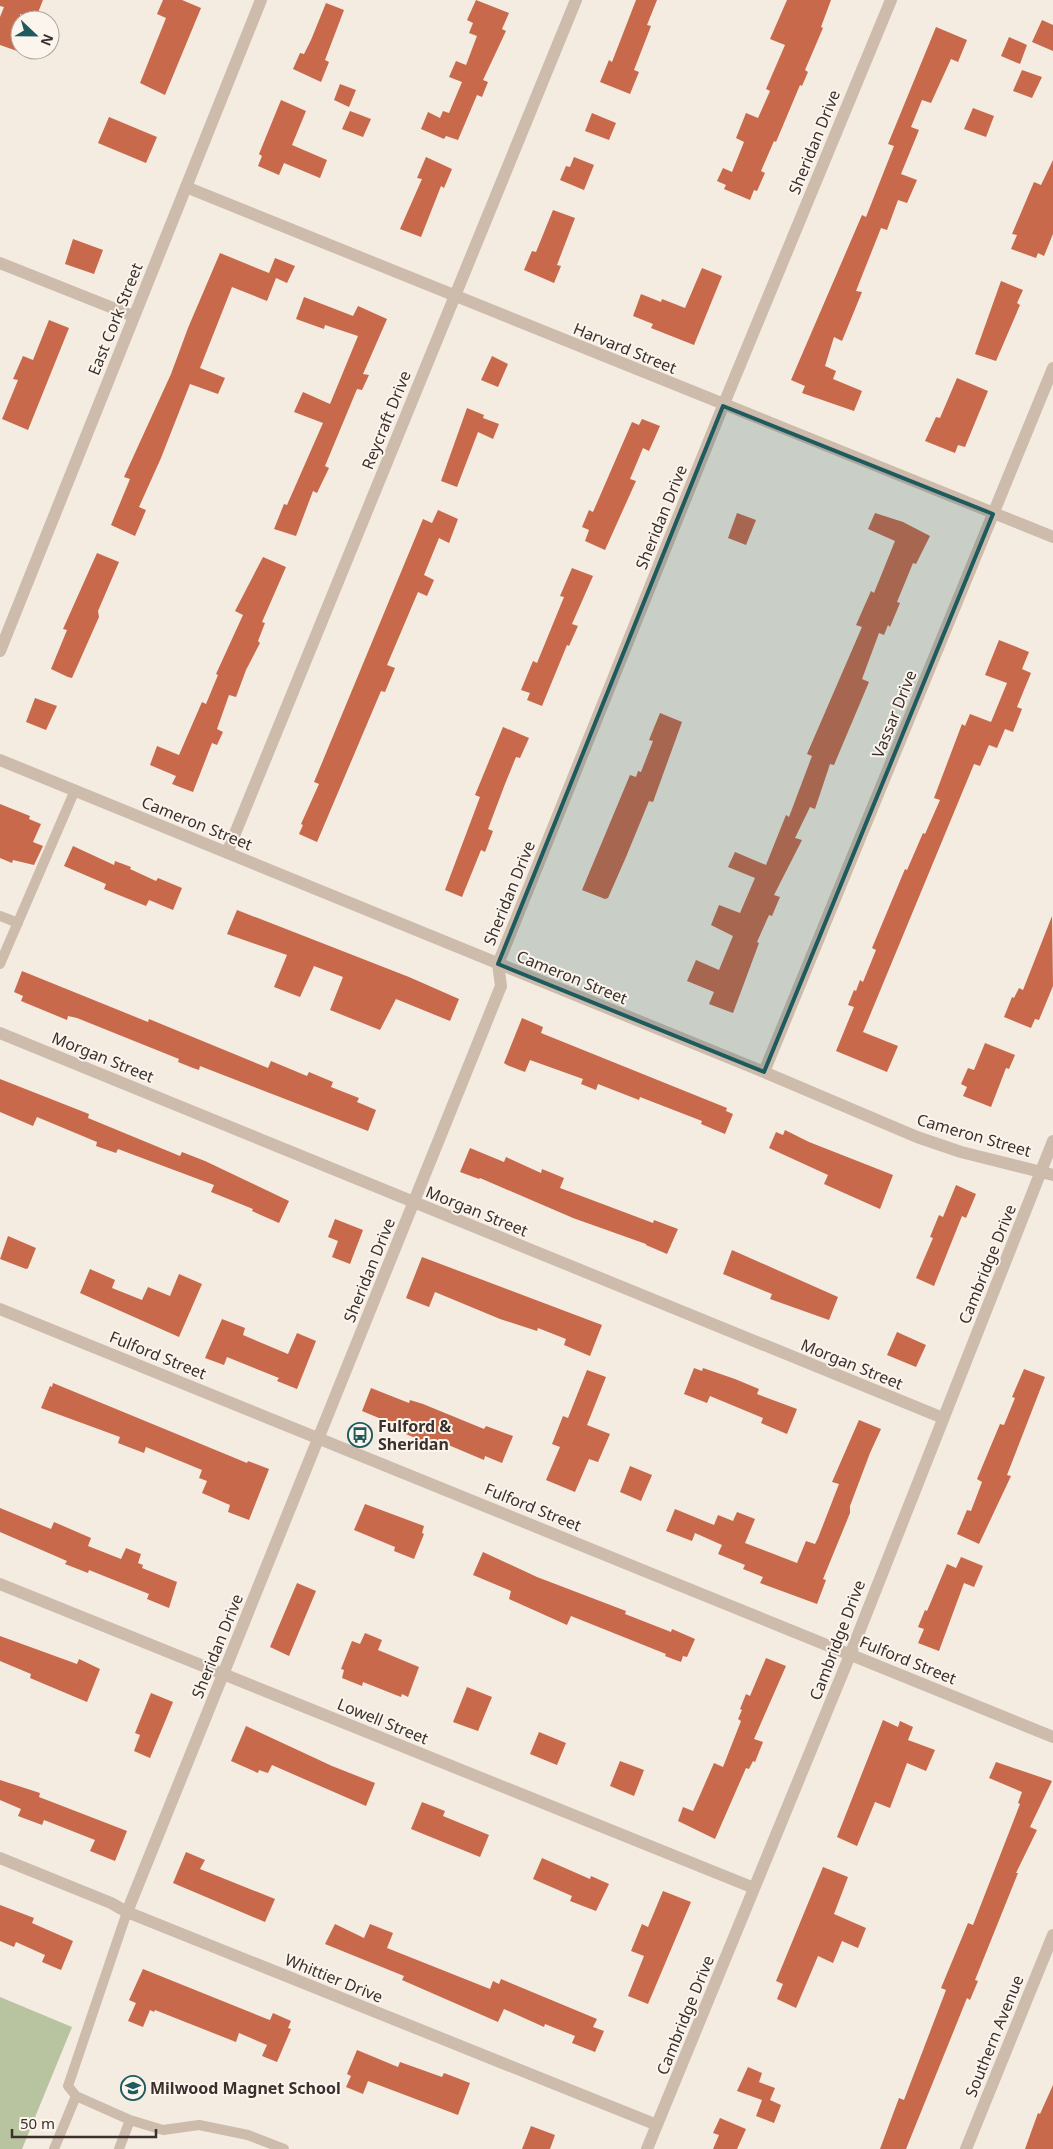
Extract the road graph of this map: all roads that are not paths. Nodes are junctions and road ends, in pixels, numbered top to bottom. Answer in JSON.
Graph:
{"nodes":[{"id":1,"x":261,"y":0,"type":"edge"},
{"id":2,"x":576,"y":0,"type":"edge"},
{"id":3,"x":891,"y":0,"type":"edge"},
{"id":4,"x":186,"y":187,"type":"junction"},
{"id":5,"x":0,"y":263,"type":"edge"},
{"id":6,"x":454,"y":295,"type":"junction"},
{"id":7,"x":133,"y":316,"type":"junction"},
{"id":8,"x":1053,"y":368,"type":"edge"},
{"id":9,"x":724,"y":406,"type":"junction"},
{"id":10,"x":994,"y":514,"type":"junction"},
{"id":11,"x":1053,"y":537,"type":"edge"},
{"id":12,"x":0,"y":652,"type":"edge"},
{"id":13,"x":0,"y":760,"type":"edge"},
{"id":14,"x":75,"y":790,"type":"junction"},
{"id":15,"x":227,"y":853,"type":"junction"},
{"id":16,"x":0,"y":916,"type":"edge"},
{"id":17,"x":18,"y":923,"type":"junction"},
{"id":18,"x":0,"y":964,"type":"edge"},
{"id":19,"x":498,"y":964,"type":"junction"},
{"id":20,"x":0,"y":1033,"type":"edge"},
{"id":21,"x":764,"y":1072,"type":"junction"},
{"id":22,"x":1053,"y":1142,"type":"edge"},
{"id":23,"x":1047,"y":1173,"type":"edge"},
{"id":24,"x":413,"y":1203,"type":"junction"},
{"id":25,"x":0,"y":1309,"type":"edge"},
{"id":26,"x":943,"y":1418,"type":"junction"},
{"id":27,"x":319,"y":1438,"type":"junction"},
{"id":28,"x":0,"y":1584,"type":"edge"},
{"id":29,"x":850,"y":1655,"type":"junction"},
{"id":30,"x":223,"y":1674,"type":"junction"},
{"id":31,"x":1053,"y":1737,"type":"edge"},
{"id":32,"x":0,"y":1858,"type":"edge"},
{"id":33,"x":754,"y":1888,"type":"junction"},
{"id":34,"x":128,"y":1912,"type":"junction"},
{"id":35,"x":1053,"y":1935,"type":"edge"},
{"id":36,"x":76,"y":2096,"type":"junction"},
{"id":37,"x":130,"y":2120,"type":"junction"},
{"id":38,"x":657,"y":2126,"type":"junction"},
{"id":39,"x":54,"y":2149,"type":"edge"},
{"id":40,"x":118,"y":2149,"type":"edge"},
{"id":41,"x":284,"y":2149,"type":"edge"},
{"id":42,"x":647,"y":2149,"type":"edge"},
{"id":43,"x":966,"y":2149,"type":"edge"}],
"edges":[{"from":1,"to":4,"type":"street","name":"East Cork Street"},
{"from":2,"to":6,"type":"street","name":"Reycraft Drive"},
{"from":3,"to":9,"type":"street","name":"Sheridan Drive"},
{"from":4,"to":6,"type":"street","name":"Harvard Street"},
{"from":4,"to":7,"type":"street","name":"East Cork Street"},
{"from":5,"to":7,"type":"street"},
{"from":6,"to":9,"type":"street","name":"Harvard Street"},
{"from":6,"to":15,"type":"street","name":"Reycraft Drive"},
{"from":7,"to":12,"type":"street","name":"East Cork Street"},
{"from":8,"to":10,"type":"street","name":"Vassar Drive"},
{"from":9,"to":10,"type":"street","name":"Harvard Street"},
{"from":9,"to":19,"type":"street","name":"Sheridan Drive"},
{"from":10,"to":11,"type":"street","name":"Harvard Street"},
{"from":10,"to":21,"type":"street","name":"Vassar Drive"},
{"from":13,"to":14,"type":"street","name":"Cameron Street"},
{"from":14,"to":15,"type":"street","name":"Cameron Street"},
{"from":14,"to":17,"type":"lane"},
{"from":15,"to":19,"type":"street","name":"Cameron Street"},
{"from":16,"to":17,"type":"lane"},
{"from":17,"to":18,"type":"lane"},
{"from":19,"to":21,"type":"street","name":"Cameron Street"},
{"from":19,"to":24,"type":"street","name":"Sheridan Drive"},
{"from":20,"to":24,"type":"street","name":"Morgan Street"},
{"from":21,"to":23,"type":"street","name":"Cameron Street"},
{"from":22,"to":23,"type":"street","name":"Cambridge Drive"},
{"from":23,"to":26,"type":"street","name":"Cambridge Drive"},
{"from":24,"to":26,"type":"street","name":"Morgan Street"},
{"from":24,"to":27,"type":"street","name":"Sheridan Drive"},
{"from":25,"to":27,"type":"street","name":"Fulford Street"},
{"from":26,"to":29,"type":"street","name":"Cambridge Drive"},
{"from":27,"to":29,"type":"street","name":"Fulford Street"},
{"from":27,"to":30,"type":"street","name":"Sheridan Drive"},
{"from":28,"to":30,"type":"street","name":"Lowell Street"},
{"from":29,"to":31,"type":"street","name":"Fulford Street"},
{"from":29,"to":33,"type":"street","name":"Cambridge Drive"},
{"from":30,"to":33,"type":"street","name":"Lowell Street"},
{"from":30,"to":34,"type":"street","name":"Sheridan Drive"},
{"from":32,"to":34,"type":"street","name":"Whittier Drive"},
{"from":33,"to":38,"type":"street","name":"Cambridge Drive"},
{"from":34,"to":36,"type":"lane"},
{"from":34,"to":38,"type":"street","name":"Whittier Drive"},
{"from":35,"to":43,"type":"street","name":"Southern Avenue"},
{"from":36,"to":37,"type":"lane"},
{"from":36,"to":39,"type":"lane"},
{"from":37,"to":40,"type":"lane"},
{"from":37,"to":41,"type":"lane"},
{"from":38,"to":42,"type":"street","name":"Cambridge Drive"}]}
